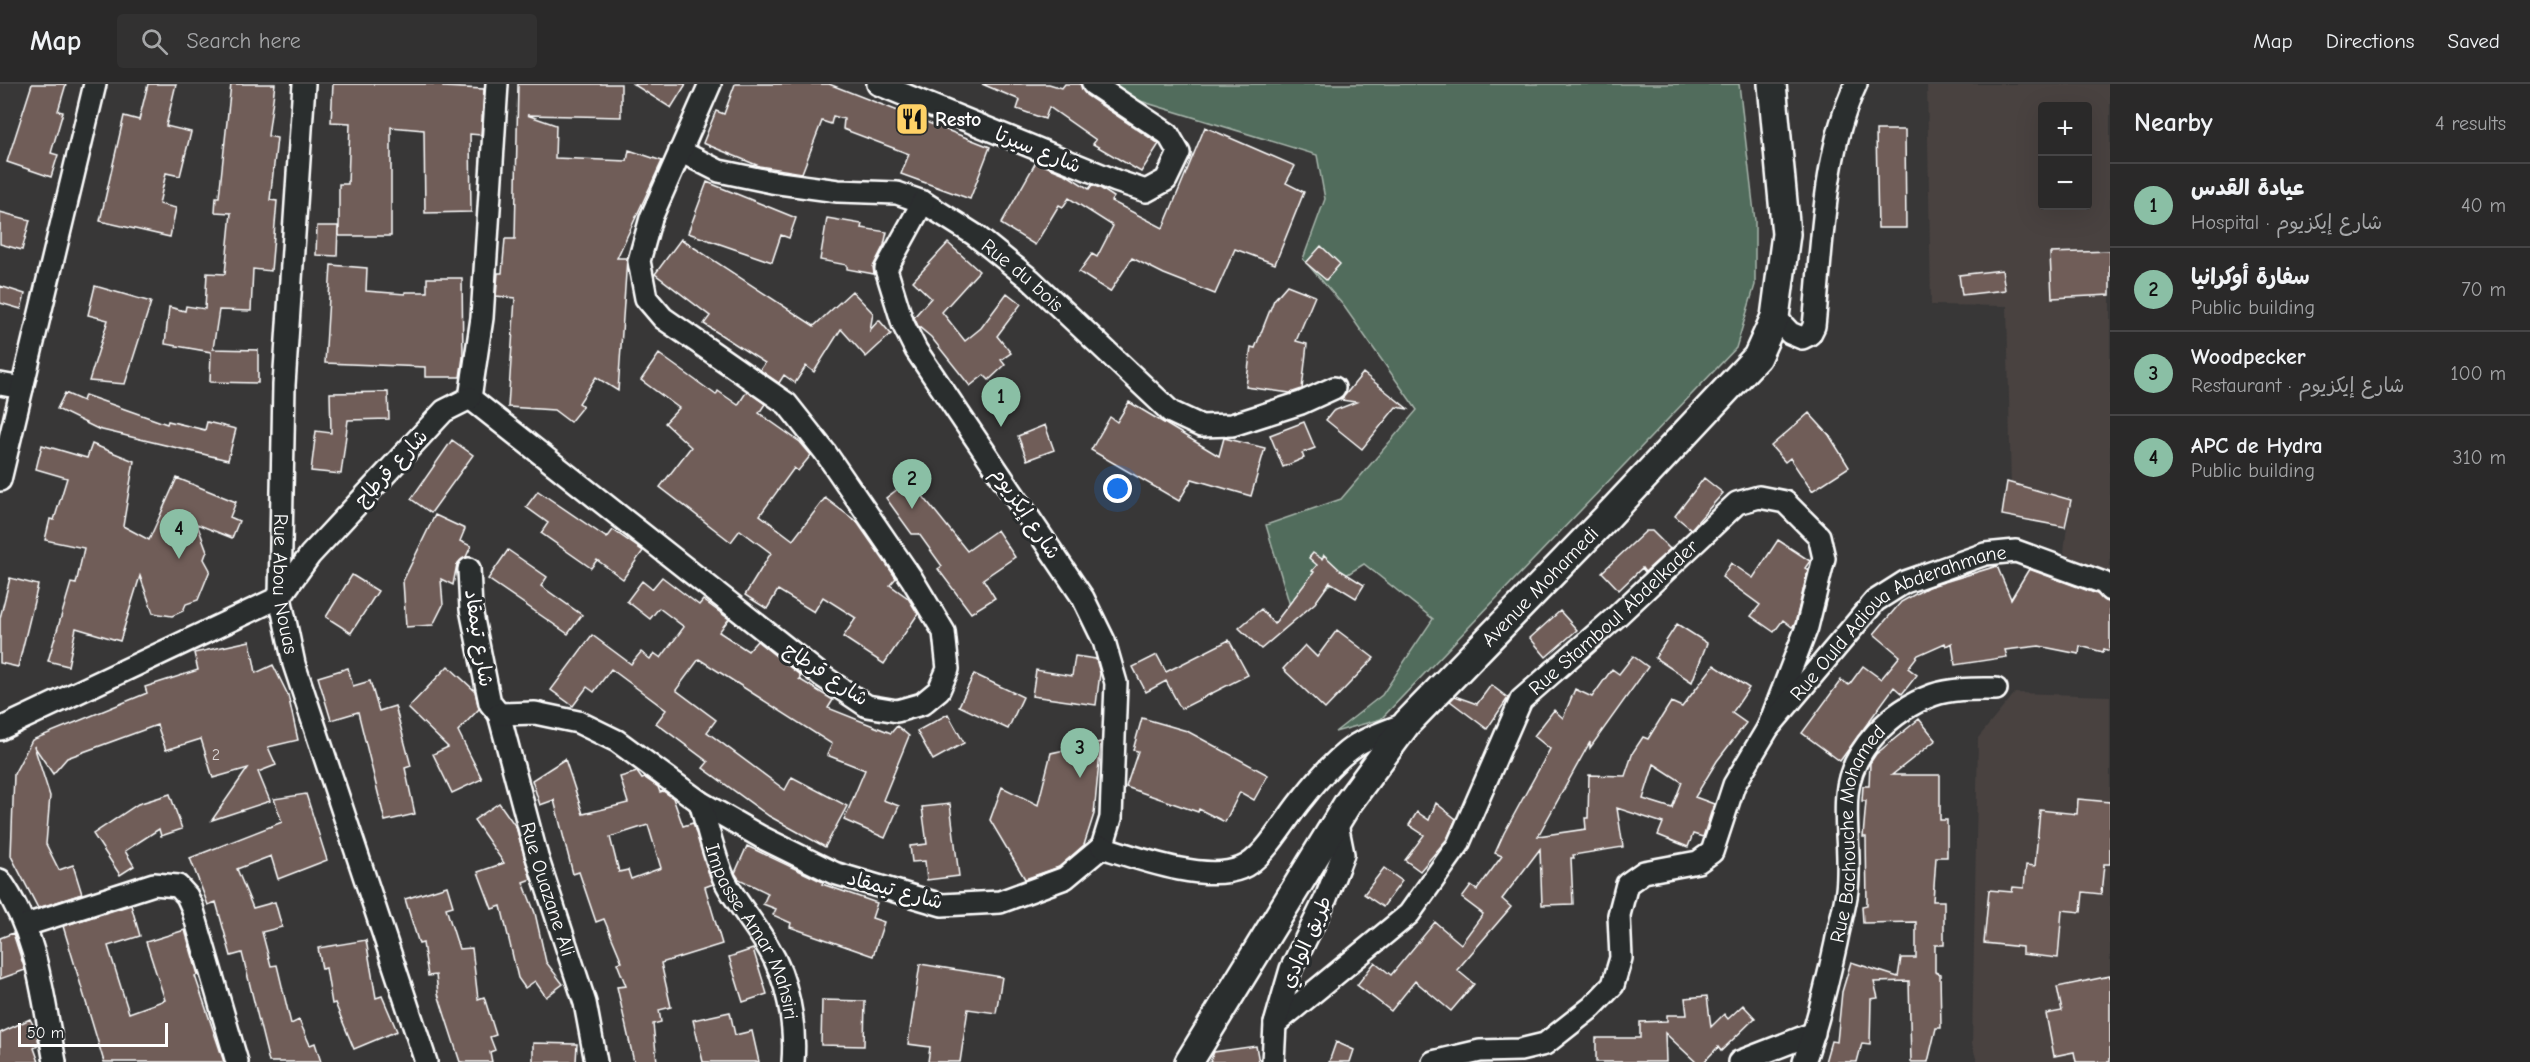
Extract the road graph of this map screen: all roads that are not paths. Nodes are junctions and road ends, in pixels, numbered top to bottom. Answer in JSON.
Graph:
{"nodes":[{"id":1,"x":95,"y":84,"type":"edge"},
{"id":2,"x":304,"y":84,"type":"edge"},
{"id":3,"x":497,"y":84,"type":"edge"},
{"id":4,"x":710,"y":84,"type":"edge"},
{"id":5,"x":878,"y":84,"type":"edge"},
{"id":6,"x":1093,"y":84,"type":"edge"},
{"id":7,"x":1772,"y":84,"type":"edge"},
{"id":8,"x":1856,"y":84,"type":"edge"},
{"id":9,"x":680,"y":151,"type":"junction"},
{"id":10,"x":923,"y":201,"type":"junction"},
{"id":11,"x":1775,"y":317,"type":"junction"},
{"id":12,"x":0,"y":384,"type":"edge"},
{"id":13,"x":22,"y":388,"type":"junction"},
{"id":14,"x":1334,"y":388,"type":"dead end"},
{"id":15,"x":470,"y":398,"type":"junction"},
{"id":16,"x":0,"y":480,"type":"edge"},
{"id":17,"x":469,"y":569,"type":"dead end"},
{"id":18,"x":2110,"y":590,"type":"edge"},
{"id":19,"x":280,"y":597,"type":"junction"},
{"id":20,"x":1996,"y":689,"type":"dead end"},
{"id":21,"x":499,"y":714,"type":"junction"},
{"id":22,"x":1407,"y":723,"type":"junction"},
{"id":23,"x":0,"y":729,"type":"edge"},
{"id":24,"x":1768,"y":729,"type":"junction"},
{"id":25,"x":700,"y":802,"type":"junction"},
{"id":26,"x":1337,"y":824,"type":"junction"},
{"id":27,"x":1102,"y":847,"type":"junction"},
{"id":28,"x":0,"y":880,"type":"edge"},
{"id":29,"x":26,"y":925,"type":"junction"},
{"id":30,"x":1275,"y":1024,"type":"junction"},
{"id":31,"x":1814,"y":1033,"type":"junction"},
{"id":32,"x":55,"y":1062,"type":"edge"},
{"id":33,"x":237,"y":1062,"type":"edge"},
{"id":34,"x":426,"y":1062,"type":"edge"},
{"id":35,"x":596,"y":1062,"type":"edge"},
{"id":36,"x":792,"y":1062,"type":"edge"},
{"id":37,"x":1189,"y":1062,"type":"edge"},
{"id":38,"x":1273,"y":1062,"type":"edge"},
{"id":39,"x":1433,"y":1062,"type":"edge"},
{"id":40,"x":1739,"y":1062,"type":"edge"},
{"id":41,"x":1804,"y":1062,"type":"edge"}],
"edges":[{"from":1,"to":13,"type":"street"},
{"from":2,"to":19,"type":"street","name":"Rue Abou Nouas"},
{"from":3,"to":15,"type":"street"},
{"from":4,"to":9,"type":"street","name":"شارع قرطاج"},
{"from":5,"to":6,"type":"street","name":"شارع سيرتا"},
{"from":7,"to":11,"type":"main road","name":"Avenue Mohamedi"},
{"from":8,"to":11,"type":"street"},
{"from":9,"to":10,"type":"street","name":"Rue du bois"},
{"from":9,"to":15,"type":"street","name":"شارع قرطاج"},
{"from":10,"to":14,"type":"street","name":"Rue du bois"},
{"from":10,"to":27,"type":"street","name":"شارع إيكزيوم"},
{"from":11,"to":22,"type":"main road","name":"Avenue Mohamedi"},
{"from":12,"to":13,"type":"street"},
{"from":13,"to":16,"type":"street"},
{"from":15,"to":19,"type":"street","name":"شارع قرطاج"},
{"from":17,"to":21,"type":"street","name":"شارع تيمقاد"},
{"from":18,"to":24,"type":"street","name":"Rue Ould Adioua Abderahmane"},
{"from":19,"to":23,"type":"street"},
{"from":19,"to":34,"type":"street","name":"Rue Abou Nouas"},
{"from":20,"to":31,"type":"street","name":"Rue Bachouche Mohamed"},
{"from":21,"to":25,"type":"street","name":"شارع تيمقاد"},
{"from":21,"to":35,"type":"street","name":"Rue Ouazane Ali"},
{"from":22,"to":26,"type":"main road","name":"Avenue Mohamedi"},
{"from":22,"to":27,"type":"street"},
{"from":24,"to":30,"type":"street","name":"Rue Stamboul Abdelkader"},
{"from":24,"to":39,"type":"street"},
{"from":25,"to":27,"type":"street","name":"شارع تيمقاد"},
{"from":25,"to":36,"type":"street","name":"Impasse Amar Mahsiri"},
{"from":26,"to":30,"type":"street","name":"طريق الوادي"},
{"from":26,"to":37,"type":"main road","name":"Avenue Mohamedi"},
{"from":28,"to":29,"type":"street"},
{"from":29,"to":32,"type":"street"},
{"from":29,"to":33,"type":"street"},
{"from":30,"to":38,"type":"street","name":"طريق الوادي"},
{"from":31,"to":40,"type":"street"},
{"from":31,"to":41,"type":"street","name":"Rue Bachouche Mohamed"}]}
